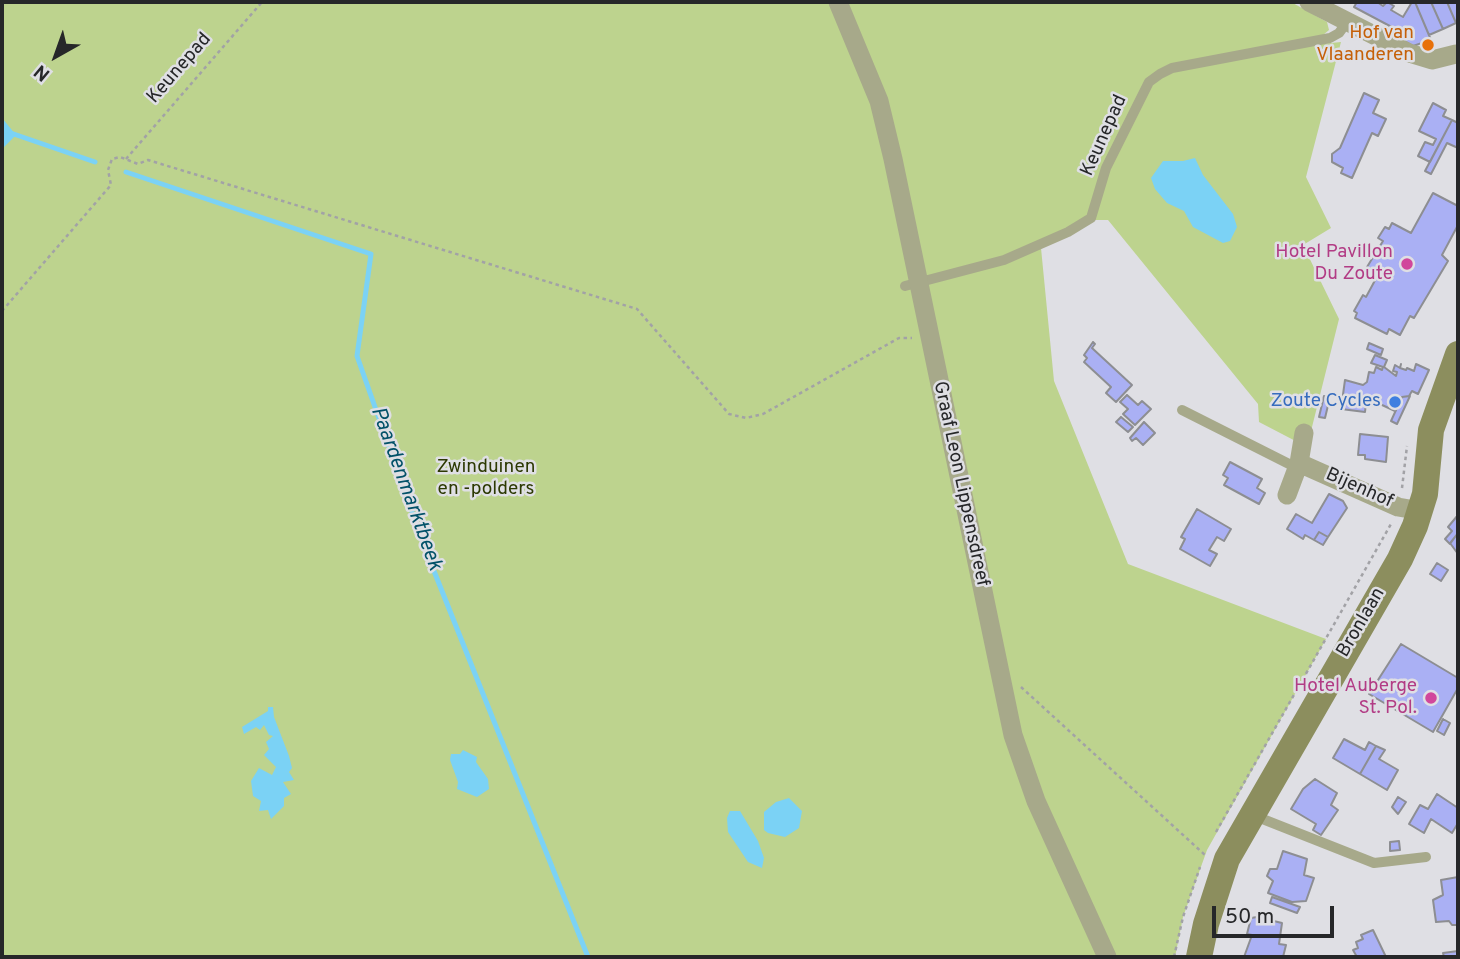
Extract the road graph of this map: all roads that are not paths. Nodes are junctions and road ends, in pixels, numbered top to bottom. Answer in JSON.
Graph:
{"nodes":[{"id":1,"x":838,"y":2,"type":"edge"},
{"id":2,"x":1309,"y":2,"type":"edge"},
{"id":3,"x":1348,"y":22,"type":"junction"},
{"id":4,"x":1458,"y":53,"type":"edge"},
{"id":5,"x":912,"y":284,"type":"junction"},
{"id":6,"x":1458,"y":354,"type":"edge"},
{"id":7,"x":1450,"y":401,"type":"edge"},
{"id":8,"x":1182,"y":410,"type":"dead end"},
{"id":9,"x":1304,"y":433,"type":"dead end"},
{"id":10,"x":1298,"y":466,"type":"junction"},
{"id":11,"x":1287,"y":495,"type":"dead end"},
{"id":12,"x":1410,"y":509,"type":"junction"},
{"id":13,"x":1252,"y":813,"type":"junction"},
{"id":14,"x":1426,"y":857,"type":"dead end"},
{"id":15,"x":1107,"y":957,"type":"edge"},
{"id":16,"x":1199,"y":957,"type":"edge"}],
"edges":[{"from":1,"to":5,"type":"street","name":"Graaf Leon Lippensdreef"},
{"from":2,"to":3,"type":"street"},
{"from":3,"to":4,"type":"street"},
{"from":3,"to":5,"type":"lane","name":"Keunepad"},
{"from":5,"to":15,"type":"street","name":"Graaf Leon Lippensdreef"},
{"from":6,"to":7,"type":"street","name":"Bronlaan"},
{"from":7,"to":12,"type":"street","name":"Bronlaan"},
{"from":8,"to":10,"type":"lane"},
{"from":9,"to":10,"type":"street"},
{"from":10,"to":11,"type":"street"},
{"from":10,"to":12,"type":"street","name":"Bijenhof"},
{"from":12,"to":13,"type":"street","name":"Bronlaan"},
{"from":13,"to":14,"type":"lane"},
{"from":13,"to":16,"type":"street","name":"Bronlaan"}]}
